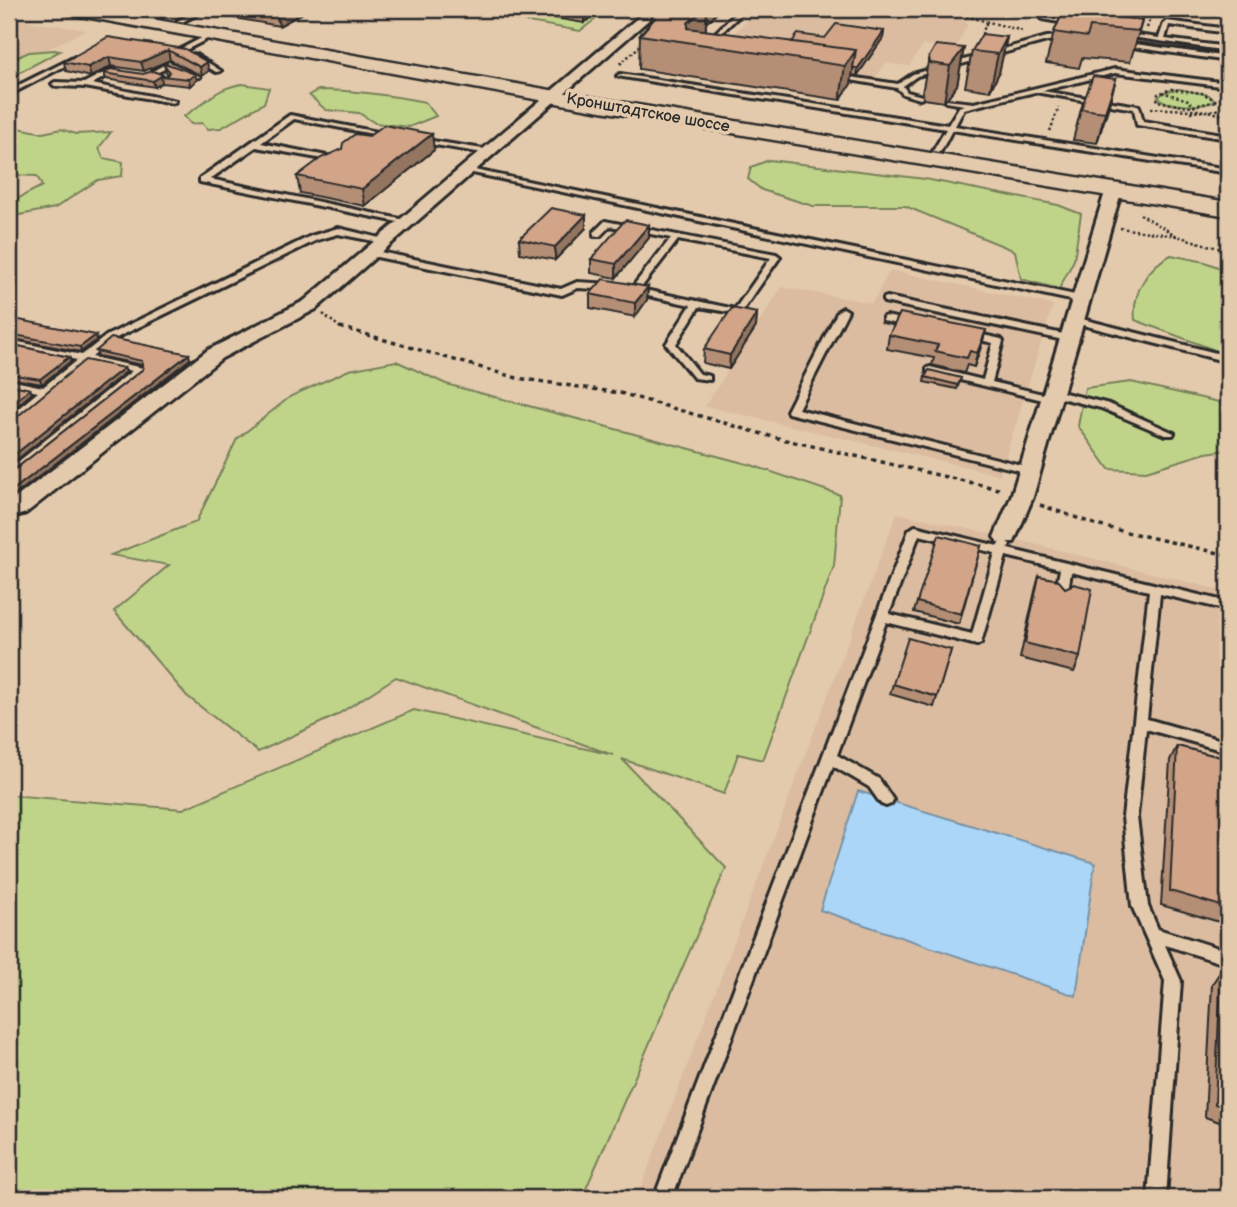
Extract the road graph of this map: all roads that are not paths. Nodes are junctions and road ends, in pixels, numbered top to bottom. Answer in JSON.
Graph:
{"nodes":[{"id":1,"x":69,"y":9,"type":"edge"},
{"id":2,"x":108,"y":9,"type":"edge"},
{"id":3,"x":204,"y":9,"type":"edge"},
{"id":4,"x":743,"y":9,"type":"edge"},
{"id":5,"x":1048,"y":9,"type":"edge"},
{"id":6,"x":147,"y":13,"type":"edge"},
{"id":7,"x":652,"y":15,"type":"edge"},
{"id":8,"x":180,"y":21,"type":"junction"},
{"id":9,"x":712,"y":28,"type":"edge"},
{"id":10,"x":722,"y":29,"type":"junction"},
{"id":11,"x":1078,"y":29,"type":"edge"},
{"id":12,"x":1164,"y":31,"type":"junction"},
{"id":13,"x":1228,"y":31,"type":"edge"},
{"id":14,"x":213,"y":34,"type":"junction"},
{"id":15,"x":1114,"y":34,"type":"dead end"},
{"id":16,"x":713,"y":38,"type":"junction"},
{"id":17,"x":1082,"y":39,"type":"edge"},
{"id":18,"x":726,"y":40,"type":"edge"},
{"id":19,"x":1161,"y":40,"type":"junction"},
{"id":20,"x":1228,"y":40,"type":"edge"},
{"id":21,"x":1106,"y":42,"type":"edge"},
{"id":22,"x":1228,"y":48,"type":"edge"},
{"id":23,"x":166,"y":50,"type":"edge"},
{"id":24,"x":700,"y":51,"type":"edge"},
{"id":25,"x":87,"y":52,"type":"edge"},
{"id":26,"x":178,"y":52,"type":"junction"},
{"id":27,"x":1228,"y":59,"type":"edge"},
{"id":28,"x":156,"y":71,"type":"junction"},
{"id":29,"x":218,"y":71,"type":"dead end"},
{"id":30,"x":133,"y":75,"type":"edge"},
{"id":31,"x":145,"y":76,"type":"edge"},
{"id":32,"x":620,"y":76,"type":"dead end"},
{"id":33,"x":832,"y":76,"type":"edge"},
{"id":34,"x":197,"y":77,"type":"edge"},
{"id":35,"x":166,"y":78,"type":"edge"},
{"id":36,"x":55,"y":84,"type":"dead end"},
{"id":37,"x":85,"y":85,"type":"junction"},
{"id":38,"x":1228,"y":85,"type":"edge"},
{"id":39,"x":899,"y":86,"type":"junction"},
{"id":40,"x":1030,"y":91,"type":"junction"},
{"id":41,"x":559,"y":92,"type":"junction"},
{"id":42,"x":9,"y":93,"type":"edge"},
{"id":43,"x":920,"y":97,"type":"dead end"},
{"id":44,"x":173,"y":101,"type":"dead end"},
{"id":45,"x":974,"y":104,"type":"junction"},
{"id":46,"x":961,"y":108,"type":"junction"},
{"id":47,"x":949,"y":128,"type":"junction"},
{"id":48,"x":1228,"y":137,"type":"edge"},
{"id":49,"x":254,"y":145,"type":"junction"},
{"id":50,"x":937,"y":151,"type":"junction"},
{"id":51,"x":489,"y":152,"type":"junction"},
{"id":52,"x":468,"y":170,"type":"junction"},
{"id":53,"x":1228,"y":171,"type":"edge"},
{"id":54,"x":326,"y":172,"type":"edge"},
{"id":55,"x":1114,"y":189,"type":"junction"},
{"id":56,"x":1228,"y":197,"type":"edge"},
{"id":57,"x":1228,"y":209,"type":"edge"},
{"id":58,"x":405,"y":222,"type":"junction"},
{"id":59,"x":597,"y":234,"type":"dead end"},
{"id":60,"x":676,"y":237,"type":"junction"},
{"id":61,"x":377,"y":246,"type":"junction"},
{"id":62,"x":634,"y":290,"type":"junction"},
{"id":63,"x":1080,"y":299,"type":"junction"},
{"id":64,"x":887,"y":300,"type":"dead end"},
{"id":65,"x":697,"y":303,"type":"junction"},
{"id":66,"x":843,"y":311,"type":"dead end"},
{"id":67,"x":886,"y":319,"type":"dead end"},
{"id":68,"x":923,"y":326,"type":"edge"},
{"id":69,"x":1071,"y":329,"type":"junction"},
{"id":70,"x":961,"y":333,"type":"edge"},
{"id":71,"x":9,"y":342,"type":"edge"},
{"id":72,"x":86,"y":358,"type":"junction"},
{"id":73,"x":1228,"y":359,"type":"edge"},
{"id":74,"x":930,"y":370,"type":"edge"},
{"id":75,"x":707,"y":378,"type":"dead end"},
{"id":76,"x":9,"y":383,"type":"edge"},
{"id":77,"x":988,"y":384,"type":"junction"},
{"id":78,"x":46,"y":391,"type":"junction"},
{"id":79,"x":1052,"y":396,"type":"junction"},
{"id":80,"x":9,"y":421,"type":"edge"},
{"id":81,"x":1169,"y":433,"type":"dead end"},
{"id":82,"x":1029,"y":470,"type":"junction"},
{"id":83,"x":9,"y":474,"type":"edge"},
{"id":84,"x":9,"y":512,"type":"edge"},
{"id":85,"x":1004,"y":543,"type":"junction"},
{"id":86,"x":1066,"y":566,"type":"junction"},
{"id":87,"x":1155,"y":588,"type":"junction"},
{"id":88,"x":1061,"y":597,"type":"edge"},
{"id":89,"x":1228,"y":606,"type":"edge"},
{"id":90,"x":883,"y":617,"type":"junction"},
{"id":91,"x":1140,"y":722,"type":"junction"},
{"id":92,"x":1228,"y":747,"type":"edge"},
{"id":93,"x":830,"y":757,"type":"junction"},
{"id":94,"x":886,"y":800,"type":"dead end"},
{"id":95,"x":1152,"y":934,"type":"junction"},
{"id":96,"x":1228,"y":958,"type":"edge"},
{"id":97,"x":663,"y":1198,"type":"edge"},
{"id":98,"x":1157,"y":1198,"type":"edge"}],
"edges":[{"from":1,"to":14,"type":"main road","name":"Кронштадтское шоссе"},
{"from":2,"to":6,"type":"main road","name":"Кронштадтское шоссе"},
{"from":3,"to":8,"type":"lane"},
{"from":4,"to":10,"type":"lane"},
{"from":5,"to":11,"type":"lane"},
{"from":6,"to":8,"type":"main road","name":"Кронштадтское шоссе"},
{"from":7,"to":41,"type":"street"},
{"from":8,"to":41,"type":"main road","name":"Кронштадтское шоссе"},
{"from":9,"to":10,"type":"lane"},
{"from":10,"to":16,"type":"lane"},
{"from":12,"to":13,"type":"lane"},
{"from":12,"to":19,"type":"lane"},
{"from":12,"to":20,"type":"lane"},
{"from":14,"to":26,"type":"lane"},
{"from":14,"to":41,"type":"main road","name":"Кронштадтское шоссе"},
{"from":15,"to":19,"type":"lane"},
{"from":16,"to":18,"type":"lane"},
{"from":16,"to":24,"type":"lane"},
{"from":17,"to":39,"type":"lane"},
{"from":19,"to":22,"type":"lane"},
{"from":21,"to":27,"type":"lane"},
{"from":23,"to":26,"type":"lane"},
{"from":25,"to":42,"type":"lane"},
{"from":26,"to":29,"type":"lane"},
{"from":28,"to":31,"type":"lane"},
{"from":28,"to":34,"type":"lane"},
{"from":28,"to":35,"type":"lane"},
{"from":30,"to":37,"type":"lane"},
{"from":32,"to":47,"type":"lane"},
{"from":33,"to":39,"type":"lane"},
{"from":36,"to":37,"type":"lane"},
{"from":37,"to":44,"type":"lane"},
{"from":38,"to":40,"type":"lane"},
{"from":39,"to":43,"type":"lane"},
{"from":40,"to":45,"type":"lane"},
{"from":40,"to":48,"type":"lane"},
{"from":41,"to":50,"type":"main road","name":"Кронштадтское шоссе"},
{"from":41,"to":51,"type":"street"},
{"from":41,"to":55,"type":"main road","name":"Кронштадтское шоссе"},
{"from":45,"to":46,"type":"lane"},
{"from":45,"to":46,"type":"lane"},
{"from":46,"to":47,"type":"lane"},
{"from":47,"to":50,"type":"lane"},
{"from":47,"to":53,"type":"lane"},
{"from":49,"to":51,"type":"lane"},
{"from":49,"to":54,"type":"lane"},
{"from":49,"to":58,"type":"lane"},
{"from":50,"to":56,"type":"main road","name":"Кронштадтское шоссе"},
{"from":51,"to":52,"type":"street"},
{"from":52,"to":58,"type":"street"},
{"from":52,"to":63,"type":"lane"},
{"from":55,"to":57,"type":"main road","name":"Кронштадтское шоссе"},
{"from":55,"to":63,"type":"street"},
{"from":58,"to":61,"type":"street"},
{"from":59,"to":60,"type":"lane"},
{"from":60,"to":62,"type":"lane"},
{"from":60,"to":65,"type":"lane"},
{"from":61,"to":62,"type":"lane"},
{"from":61,"to":72,"type":"lane"},
{"from":61,"to":84,"type":"street"},
{"from":62,"to":65,"type":"lane"},
{"from":63,"to":69,"type":"street"},
{"from":64,"to":69,"type":"lane"},
{"from":65,"to":75,"type":"lane"},
{"from":66,"to":82,"type":"lane"},
{"from":67,"to":68,"type":"lane"},
{"from":69,"to":73,"type":"lane"},
{"from":69,"to":79,"type":"street"},
{"from":70,"to":77,"type":"lane"},
{"from":71,"to":72,"type":"lane"},
{"from":72,"to":78,"type":"lane"},
{"from":72,"to":83,"type":"lane"},
{"from":74,"to":77,"type":"lane"},
{"from":76,"to":78,"type":"lane"},
{"from":77,"to":79,"type":"lane"},
{"from":78,"to":80,"type":"lane"},
{"from":79,"to":81,"type":"lane"},
{"from":79,"to":82,"type":"street"},
{"from":82,"to":85,"type":"street"},
{"from":85,"to":86,"type":"lane"},
{"from":85,"to":90,"type":"lane"},
{"from":85,"to":90,"type":"lane"},
{"from":86,"to":87,"type":"lane"},
{"from":86,"to":88,"type":"lane"},
{"from":87,"to":89,"type":"lane"},
{"from":87,"to":91,"type":"lane"},
{"from":90,"to":93,"type":"lane"},
{"from":91,"to":92,"type":"lane"},
{"from":91,"to":95,"type":"lane"},
{"from":93,"to":94,"type":"lane"},
{"from":93,"to":97,"type":"lane"},
{"from":95,"to":96,"type":"lane"},
{"from":95,"to":98,"type":"lane"}]}
